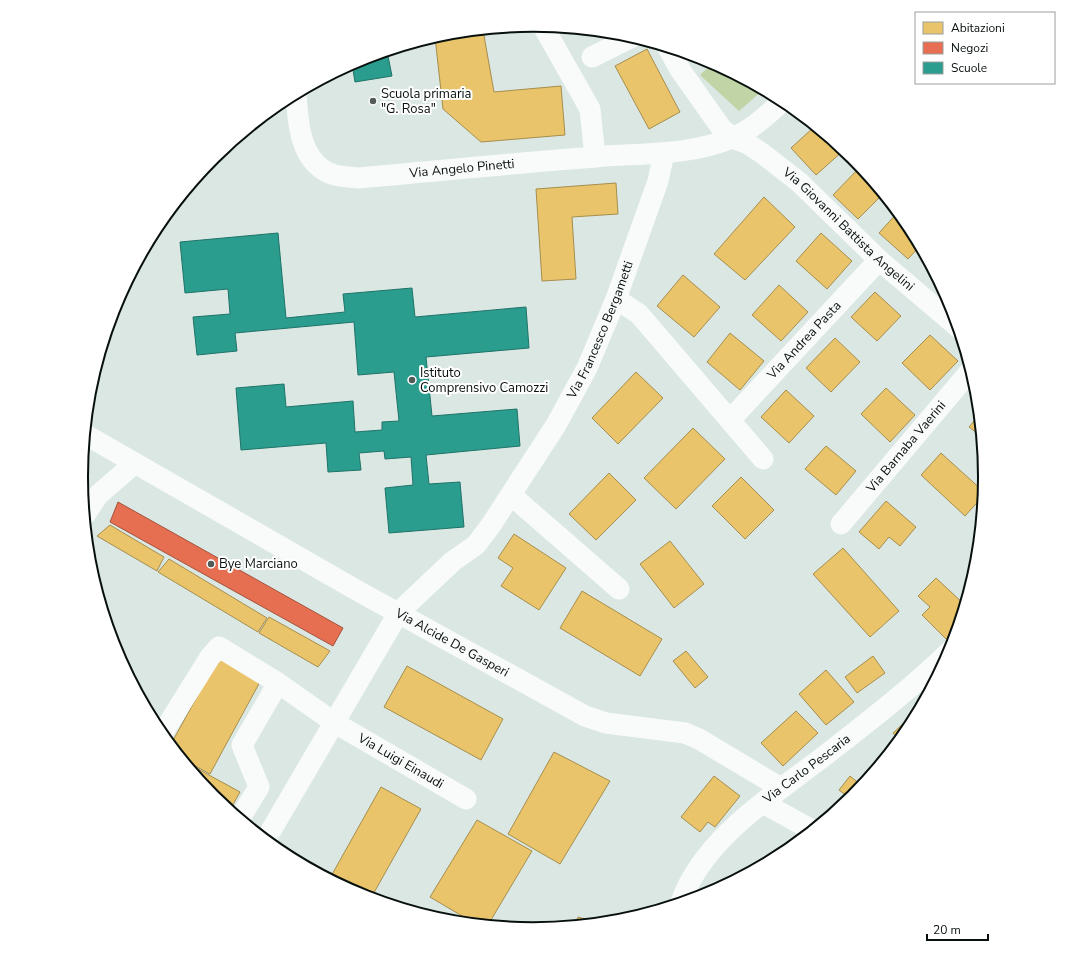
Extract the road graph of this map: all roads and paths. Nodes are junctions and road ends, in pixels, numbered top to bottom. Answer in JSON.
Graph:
{"nodes":[{"id":1,"x":547,"y":32,"type":"edge"},
{"id":2,"x":623,"y":42,"type":"edge"},
{"id":3,"x":672,"y":54,"type":"edge"},
{"id":4,"x":592,"y":57,"type":"dead end"},
{"id":5,"x":296,"y":101,"type":"edge"},
{"id":6,"x":779,"y":106,"type":"edge"},
{"id":7,"x":733,"y":138,"type":"junction"},
{"id":8,"x":664,"y":153,"type":"junction"},
{"id":9,"x":595,"y":156,"type":"junction"},
{"id":10,"x":878,"y":260,"type":"junction"},
{"id":11,"x":616,"y":298,"type":"junction"},
{"id":12,"x":950,"y":322,"type":"edge"},
{"id":13,"x":966,"y":375,"type":"edge"},
{"id":14,"x":730,"y":420,"type":"junction"},
{"id":15,"x":90,"y":438,"type":"edge"},
{"id":16,"x":763,"y":459,"type":"dead end"},
{"id":17,"x":135,"y":463,"type":"junction"},
{"id":18,"x":511,"y":495,"type":"junction"},
{"id":19,"x":89,"y":508,"type":"edge"},
{"id":20,"x":840,"y":524,"type":"dead end"},
{"id":21,"x":619,"y":589,"type":"dead end"},
{"id":22,"x":400,"y":612,"type":"junction"},
{"id":23,"x":938,"y":663,"type":"edge"},
{"id":24,"x":278,"y":683,"type":"junction"},
{"id":25,"x":335,"y":723,"type":"junction"},
{"id":26,"x":166,"y":728,"type":"edge"},
{"id":27,"x":781,"y":788,"type":"junction"},
{"id":28,"x":466,"y":799,"type":"dead end"},
{"id":29,"x":763,"y":803,"type":"junction"},
{"id":30,"x":242,"y":814,"type":"edge"},
{"id":31,"x":807,"y":827,"type":"edge"},
{"id":32,"x":269,"y":834,"type":"edge"},
{"id":33,"x":683,"y":896,"type":"edge"}],
"edges":[{"from":1,"to":9,"type":"street"},
{"from":2,"to":4,"type":"street"},
{"from":3,"to":7,"type":"street","name":"Via Giovanni Battista Angelini"},
{"from":5,"to":9,"type":"street","name":"Via Angelo Pinetti"},
{"from":6,"to":7,"type":"street","name":"Via Angelo Pinetti"},
{"from":7,"to":8,"type":"street","name":"Via Angelo Pinetti"},
{"from":7,"to":10,"type":"street","name":"Via Giovanni Battista Angelini"},
{"from":8,"to":9,"type":"street","name":"Via Angelo Pinetti"},
{"from":8,"to":11,"type":"street","name":"Via Francesco Bergametti"},
{"from":10,"to":12,"type":"street","name":"Via Giovanni Battista Angelini"},
{"from":10,"to":14,"type":"street","name":"Via Andrea Pasta"},
{"from":11,"to":14,"type":"street"},
{"from":11,"to":18,"type":"street","name":"Via Francesco Bergametti"},
{"from":13,"to":20,"type":"street","name":"Via Barnaba Vaerini"},
{"from":14,"to":16,"type":"street"},
{"from":15,"to":17,"type":"street","name":"Via Alcide De Gasperi"},
{"from":17,"to":19,"type":"street"},
{"from":17,"to":22,"type":"street","name":"Via Alcide De Gasperi"},
{"from":18,"to":21,"type":"street"},
{"from":18,"to":22,"type":"street","name":"Via Francesco Bergametti"},
{"from":22,"to":25,"type":"street"},
{"from":22,"to":27,"type":"street","name":"Via Alcide De Gasperi"},
{"from":23,"to":27,"type":"street","name":"Via Carlo Pescaria"},
{"from":24,"to":25,"type":"street"},
{"from":24,"to":26,"type":"street"},
{"from":24,"to":30,"type":"street"},
{"from":25,"to":28,"type":"street","name":"Via Luigi Einaudi"},
{"from":25,"to":32,"type":"street"},
{"from":27,"to":29,"type":"street","name":"Via Carlo Pescaria"},
{"from":29,"to":31,"type":"street"},
{"from":29,"to":33,"type":"street","name":"Via Carlo Pescaria"}]}
